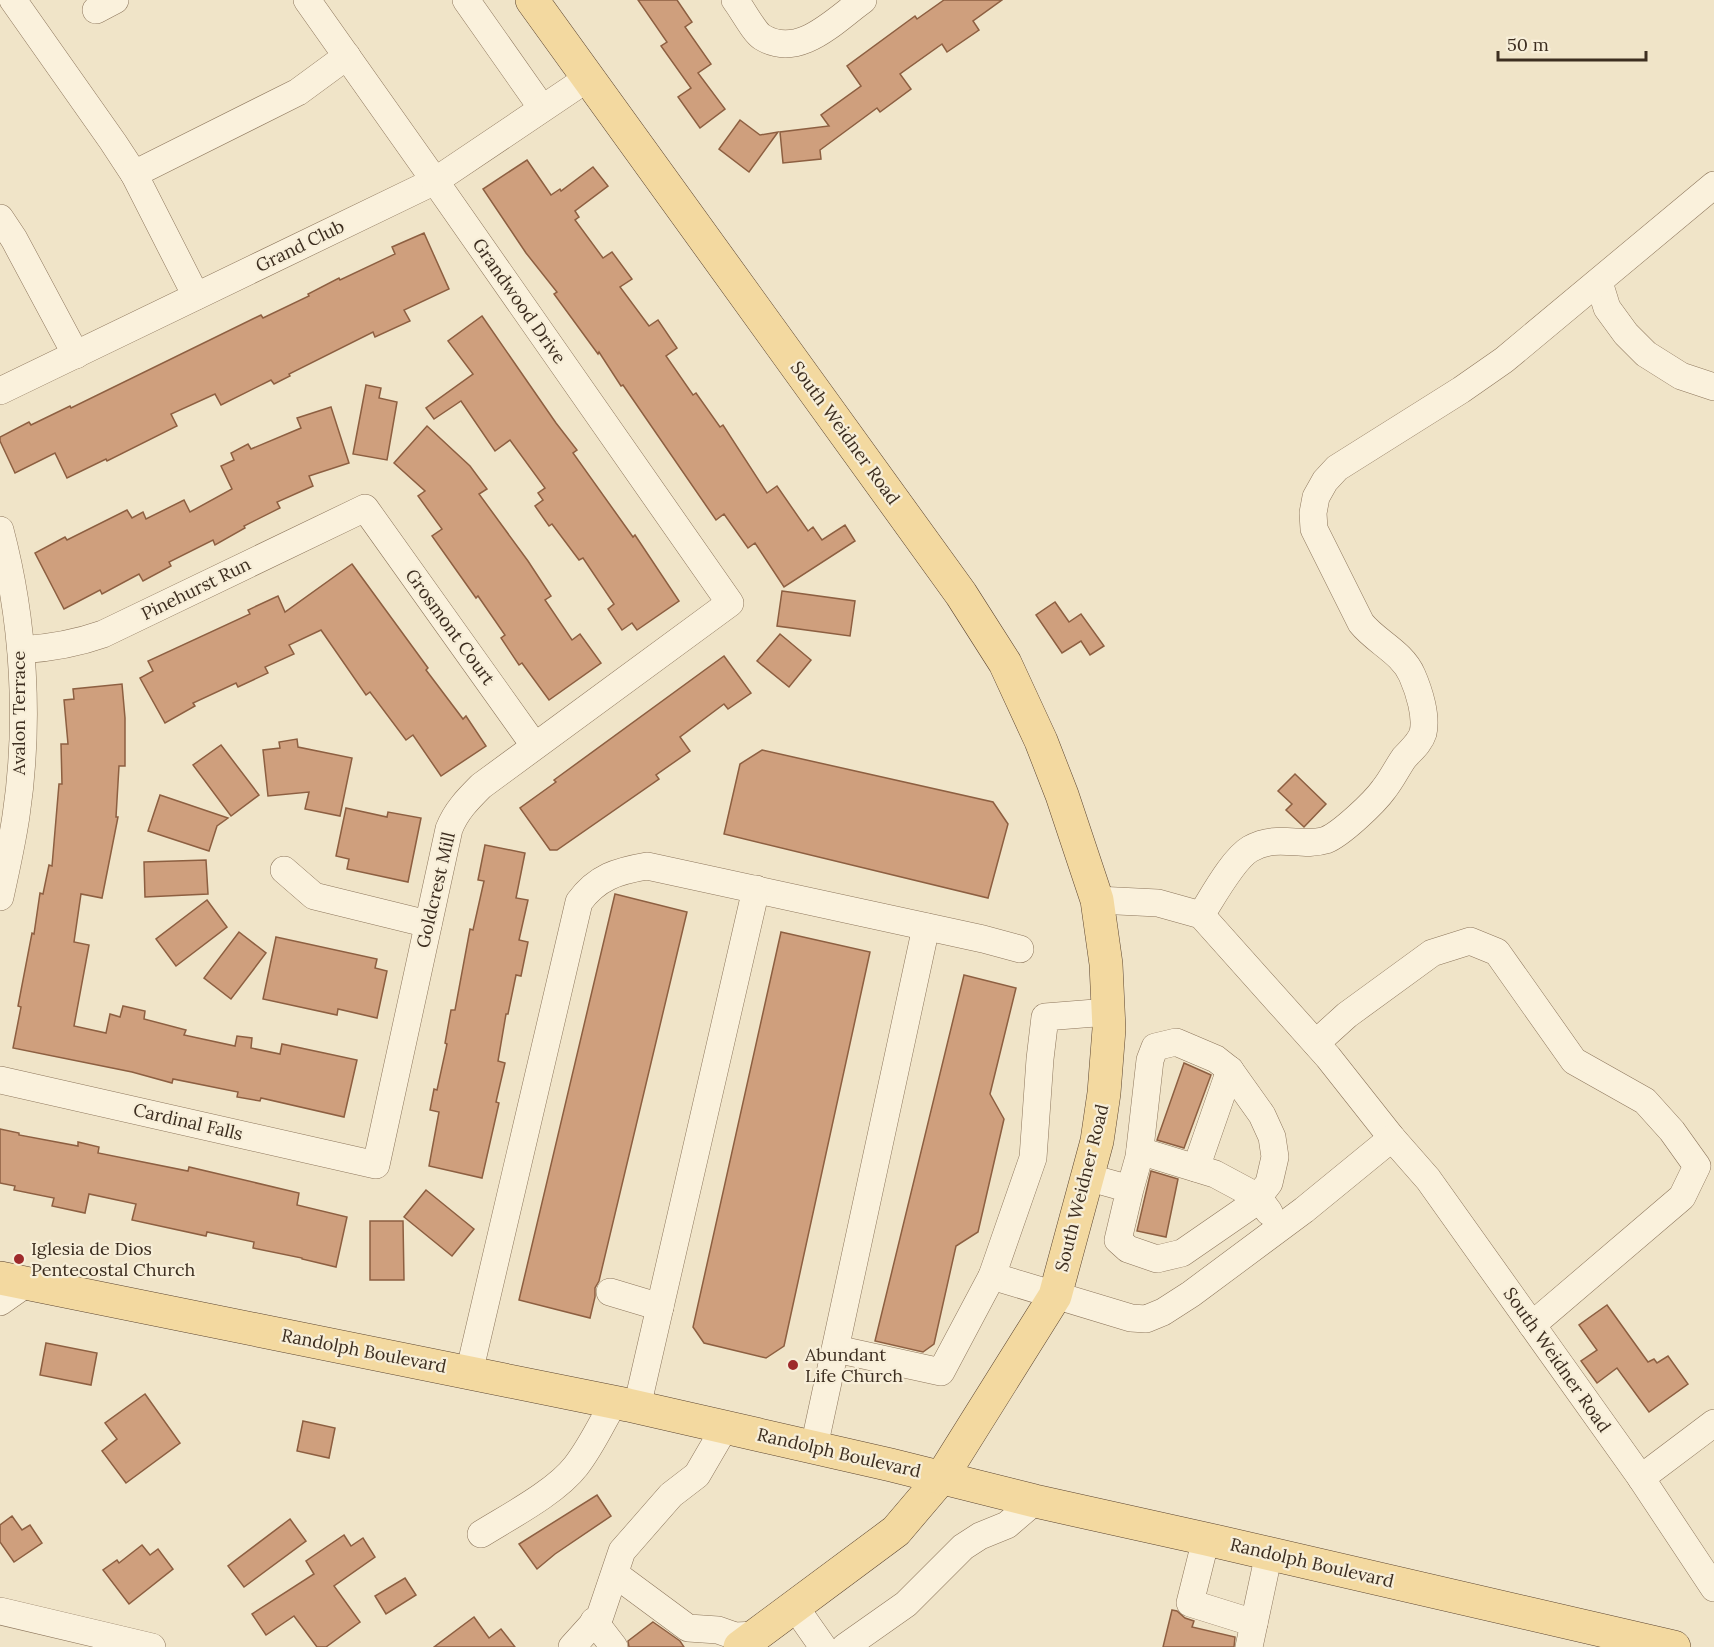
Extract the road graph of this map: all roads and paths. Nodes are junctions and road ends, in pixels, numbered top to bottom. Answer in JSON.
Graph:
{"nodes":[{"id":1,"x":13,"y":0,"type":"edge"},
{"id":2,"x":307,"y":0,"type":"edge"},
{"id":3,"x":466,"y":0,"type":"edge"},
{"id":4,"x":532,"y":0,"type":"edge"},
{"id":5,"x":735,"y":0,"type":"edge"},
{"id":6,"x":863,"y":0,"type":"edge"},
{"id":7,"x":347,"y":56,"type":"junction"},
{"id":8,"x":588,"y":78,"type":"junction"},
{"id":9,"x":542,"y":108,"type":"junction"},
{"id":10,"x":134,"y":174,"type":"junction"},
{"id":11,"x":435,"y":181,"type":"junction"},
{"id":12,"x":1714,"y":185,"type":"edge"},
{"id":13,"x":0,"y":218,"type":"edge"},
{"id":14,"x":1599,"y":282,"type":"junction"},
{"id":15,"x":196,"y":296,"type":"junction"},
{"id":16,"x":76,"y":355,"type":"junction"},
{"id":17,"x":1714,"y":387,"type":"edge"},
{"id":18,"x":0,"y":391,"type":"edge"},
{"id":19,"x":365,"y":508,"type":"joint"},
{"id":20,"x":0,"y":530,"type":"edge"},
{"id":21,"x":730,"y":603,"type":"joint"},
{"id":22,"x":21,"y":650,"type":"junction"},
{"id":23,"x":534,"y":745,"type":"junction"},
{"id":24,"x":284,"y":870,"type":"dead end"},
{"id":25,"x":756,"y":889,"type":"junction"},
{"id":26,"x":0,"y":897,"type":"edge"},
{"id":27,"x":1096,"y":900,"type":"junction"},
{"id":28,"x":1201,"y":915,"type":"junction"},
{"id":29,"x":428,"y":924,"type":"junction"},
{"id":30,"x":926,"y":927,"type":"junction"},
{"id":31,"x":1020,"y":949,"type":"dead end"},
{"id":32,"x":1108,"y":1012,"type":"junction"},
{"id":33,"x":1316,"y":1043,"type":"junction"},
{"id":34,"x":1107,"y":1058,"type":"junction"},
{"id":35,"x":1150,"y":1060,"type":"junction"},
{"id":36,"x":1230,"y":1070,"type":"junction"},
{"id":37,"x":0,"y":1080,"type":"edge"},
{"id":38,"x":1392,"y":1138,"type":"junction"},
{"id":39,"x":1140,"y":1151,"type":"junction"},
{"id":40,"x":376,"y":1165,"type":"joint"},
{"id":41,"x":1196,"y":1168,"type":"junction"},
{"id":42,"x":1087,"y":1178,"type":"junction"},
{"id":43,"x":1130,"y":1189,"type":"junction"},
{"id":44,"x":1258,"y":1197,"type":"junction"},
{"id":45,"x":1281,"y":1227,"type":"junction"},
{"id":46,"x":992,"y":1276,"type":"junction"},
{"id":47,"x":13,"y":1281,"type":"edge"},
{"id":48,"x":610,"y":1292,"type":"dead end"},
{"id":49,"x":1055,"y":1296,"type":"junction"},
{"id":50,"x":0,"y":1302,"type":"edge"},
{"id":51,"x":660,"y":1307,"type":"junction"},
{"id":52,"x":1532,"y":1325,"type":"junction"},
{"id":53,"x":836,"y":1349,"type":"junction"},
{"id":54,"x":469,"y":1372,"type":"junction"},
{"id":55,"x":625,"y":1404,"type":"junction"},
{"id":56,"x":1714,"y":1423,"type":"edge"},
{"id":57,"x":725,"y":1427,"type":"junction"},
{"id":58,"x":814,"y":1447,"type":"junction"},
{"id":59,"x":941,"y":1478,"type":"junction"},
{"id":60,"x":1641,"y":1478,"type":"junction"},
{"id":61,"x":1035,"y":1501,"type":"junction"},
{"id":62,"x":481,"y":1534,"type":"dead end"},
{"id":63,"x":1206,"y":1539,"type":"junction"},
{"id":64,"x":1269,"y":1553,"type":"junction"},
{"id":65,"x":615,"y":1574,"type":"junction"},
{"id":66,"x":1714,"y":1588,"type":"edge"},
{"id":67,"x":795,"y":1607,"type":"junction"},
{"id":68,"x":0,"y":1611,"type":"edge"},
{"id":69,"x":594,"y":1621,"type":"junction"},
{"id":70,"x":1251,"y":1635,"type":"edge"},
{"id":71,"x":693,"y":1637,"type":"edge"},
{"id":72,"x":748,"y":1641,"type":"edge"},
{"id":73,"x":152,"y":1647,"type":"edge"},
{"id":74,"x":572,"y":1647,"type":"edge"},
{"id":75,"x":614,"y":1647,"type":"edge"},
{"id":76,"x":823,"y":1647,"type":"edge"},
{"id":77,"x":845,"y":1647,"type":"edge"},
{"id":78,"x":1674,"y":1647,"type":"edge"}],
"edges":[{"from":1,"to":10,"type":"street"},
{"from":2,"to":7,"type":"street","name":"Grandwood Drive"},
{"from":3,"to":9,"type":"street"},
{"from":4,"to":8,"type":"main road","name":"South Weidner Road"},
{"from":5,"to":6,"type":"street"},
{"from":7,"to":10,"type":"street"},
{"from":7,"to":11,"type":"street","name":"Grandwood Drive"},
{"from":8,"to":9,"type":"street","name":"Grand Club"},
{"from":8,"to":27,"type":"main road","name":"South Weidner Road"},
{"from":9,"to":11,"type":"street","name":"Grand Club"},
{"from":10,"to":15,"type":"street"},
{"from":11,"to":15,"type":"street","name":"Grand Club"},
{"from":11,"to":21,"type":"street","name":"Grandwood Drive"},
{"from":12,"to":14,"type":"street"},
{"from":13,"to":16,"type":"street"},
{"from":14,"to":17,"type":"street"},
{"from":14,"to":28,"type":"street"},
{"from":15,"to":16,"type":"street","name":"Grand Club"},
{"from":16,"to":18,"type":"street","name":"Grand Club"},
{"from":19,"to":22,"type":"street","name":"Pinehurst Run"},
{"from":19,"to":23,"type":"street","name":"Grosmont Court"},
{"from":20,"to":22,"type":"street","name":"Avalon Terrace"},
{"from":21,"to":23,"type":"street","name":"Goldcrest Mill"},
{"from":22,"to":26,"type":"street","name":"Avalon Terrace"},
{"from":23,"to":29,"type":"street","name":"Goldcrest Mill"},
{"from":24,"to":29,"type":"street"},
{"from":25,"to":30,"type":"street"},
{"from":25,"to":51,"type":"street"},
{"from":25,"to":54,"type":"street"},
{"from":27,"to":28,"type":"street"},
{"from":27,"to":32,"type":"main road","name":"South Weidner Road"},
{"from":28,"to":33,"type":"street","name":"South Weidner Road"},
{"from":29,"to":40,"type":"street","name":"Goldcrest Mill"},
{"from":30,"to":31,"type":"street"},
{"from":30,"to":53,"type":"street"},
{"from":32,"to":34,"type":"main road","name":"South Weidner Road"},
{"from":32,"to":46,"type":"street"},
{"from":33,"to":38,"type":"street","name":"South Weidner Road"},
{"from":33,"to":52,"type":"street"},
{"from":34,"to":35,"type":"street"},
{"from":34,"to":42,"type":"main road","name":"South Weidner Road"},
{"from":35,"to":36,"type":"street"},
{"from":35,"to":39,"type":"street"},
{"from":36,"to":41,"type":"street"},
{"from":36,"to":44,"type":"street"},
{"from":37,"to":40,"type":"street","name":"Cardinal Falls"},
{"from":38,"to":45,"type":"street","name":"South Weidner Road"},
{"from":38,"to":52,"type":"street","name":"South Weidner Road"},
{"from":39,"to":41,"type":"street"},
{"from":39,"to":43,"type":"street"},
{"from":41,"to":44,"type":"street"},
{"from":42,"to":43,"type":"street"},
{"from":42,"to":49,"type":"main road","name":"South Weidner Road"},
{"from":43,"to":44,"type":"street"},
{"from":44,"to":45,"type":"street"},
{"from":45,"to":49,"type":"street","name":"South Weidner Road"},
{"from":46,"to":49,"type":"street"},
{"from":46,"to":53,"type":"street"},
{"from":47,"to":50,"type":"street"},
{"from":47,"to":54,"type":"main road","name":"Randolph Boulevard"},
{"from":48,"to":51,"type":"street"},
{"from":49,"to":59,"type":"main road","name":"South Weidner Road"},
{"from":51,"to":55,"type":"street"},
{"from":52,"to":60,"type":"street","name":"South Weidner Road"},
{"from":53,"to":58,"type":"street"},
{"from":54,"to":55,"type":"main road","name":"Randolph Boulevard"},
{"from":55,"to":57,"type":"main road","name":"Randolph Boulevard"},
{"from":55,"to":62,"type":"street"},
{"from":56,"to":60,"type":"street"},
{"from":57,"to":58,"type":"main road","name":"Randolph Boulevard"},
{"from":57,"to":65,"type":"street"},
{"from":58,"to":59,"type":"main road","name":"Randolph Boulevard"},
{"from":59,"to":61,"type":"main road","name":"Randolph Boulevard"},
{"from":59,"to":67,"type":"main road","name":"South Weidner Road"},
{"from":60,"to":66,"type":"street","name":"South Weidner Road"},
{"from":61,"to":63,"type":"main road","name":"Randolph Boulevard"},
{"from":61,"to":77,"type":"street"},
{"from":63,"to":64,"type":"main road","name":"Randolph Boulevard"},
{"from":63,"to":70,"type":"street"},
{"from":64,"to":70,"type":"street"},
{"from":64,"to":78,"type":"main road","name":"Randolph Boulevard"},
{"from":65,"to":69,"type":"street"},
{"from":65,"to":71,"type":"street"},
{"from":67,"to":72,"type":"main road","name":"South Weidner Road"},
{"from":67,"to":76,"type":"street"},
{"from":68,"to":73,"type":"street"},
{"from":69,"to":74,"type":"street"},
{"from":69,"to":75,"type":"street"},
{"from":71,"to":72,"type":"street"}]}
